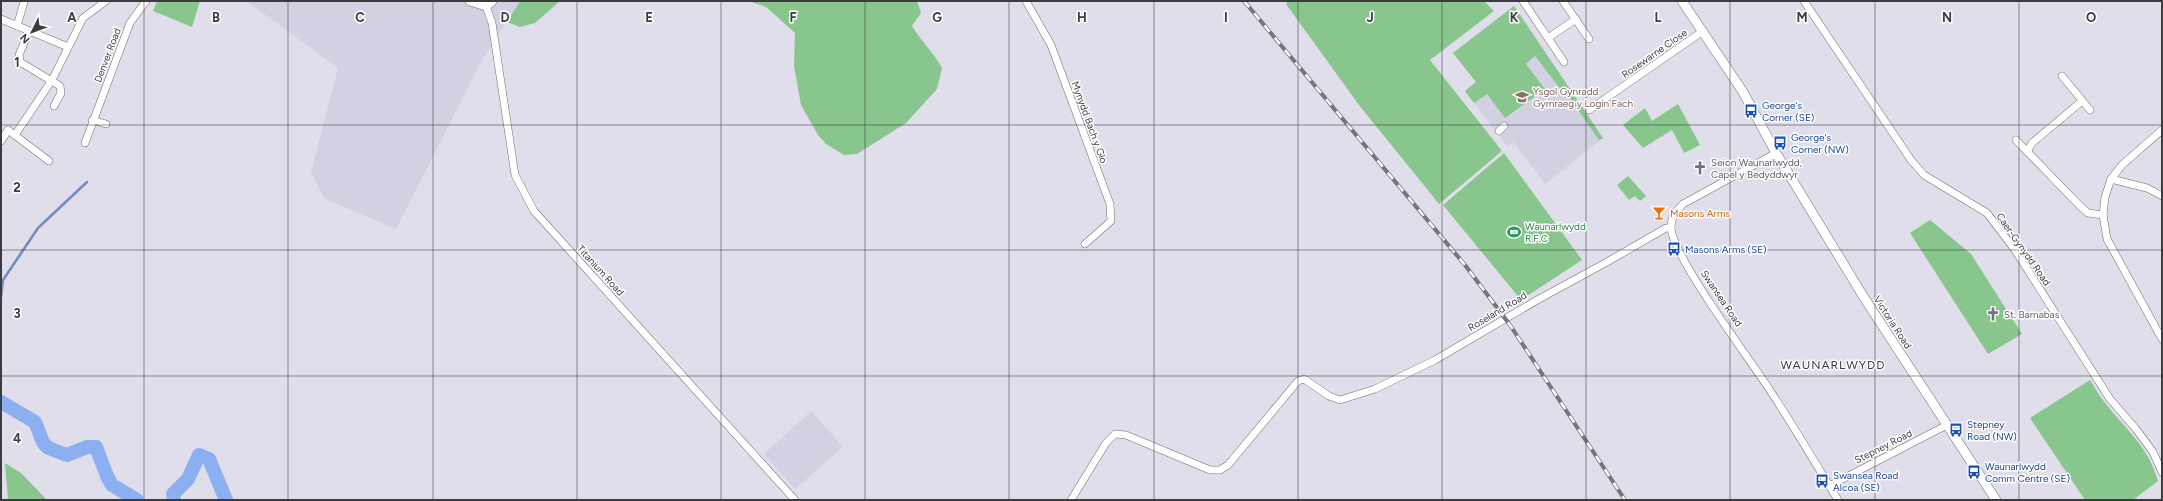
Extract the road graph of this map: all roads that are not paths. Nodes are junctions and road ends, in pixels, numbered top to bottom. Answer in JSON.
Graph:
{"nodes":[{"id":1,"x":106,"y":1,"type":"edge"},
{"id":2,"x":146,"y":1,"type":"edge"},
{"id":3,"x":470,"y":1,"type":"edge"},
{"id":4,"x":1026,"y":1,"type":"edge"},
{"id":5,"x":1523,"y":1,"type":"edge"},
{"id":6,"x":1562,"y":1,"type":"edge"},
{"id":7,"x":1682,"y":1,"type":"edge"},
{"id":8,"x":1804,"y":1,"type":"edge"},
{"id":9,"x":24,"y":2,"type":"edge"},
{"id":10,"x":489,"y":4,"type":"edge"},
{"id":11,"x":1,"y":19,"type":"edge"},
{"id":12,"x":1576,"y":20,"type":"junction"},
{"id":13,"x":17,"y":26,"type":"junction"},
{"id":14,"x":29,"y":31,"type":"junction"},
{"id":15,"x":1703,"y":31,"type":"junction"},
{"id":16,"x":1548,"y":38,"type":"junction"},
{"id":17,"x":1589,"y":39,"type":"dead end"},
{"id":18,"x":68,"y":47,"type":"junction"},
{"id":19,"x":1564,"y":62,"type":"dead end"},
{"id":20,"x":2062,"y":76,"type":"dead end"},
{"id":21,"x":52,"y":80,"type":"junction"},
{"id":22,"x":2082,"y":101,"type":"junction"},
{"id":23,"x":54,"y":106,"type":"dead end"},
{"id":24,"x":1589,"y":110,"type":"dead end"},
{"id":25,"x":2090,"y":110,"type":"dead end"},
{"id":26,"x":92,"y":120,"type":"junction"},
{"id":27,"x":106,"y":124,"type":"dead end"},
{"id":28,"x":2162,"y":130,"type":"edge"},
{"id":29,"x":15,"y":135,"type":"junction"},
{"id":30,"x":2016,"y":140,"type":"dead end"},
{"id":31,"x":1,"y":141,"type":"edge"},
{"id":32,"x":85,"y":143,"type":"dead end"},
{"id":33,"x":2027,"y":152,"type":"junction"},
{"id":34,"x":1776,"y":153,"type":"junction"},
{"id":35,"x":50,"y":160,"type":"dead end"},
{"id":36,"x":2112,"y":179,"type":"junction"},
{"id":37,"x":2162,"y":196,"type":"edge"},
{"id":38,"x":2103,"y":215,"type":"junction"},
{"id":39,"x":1671,"y":228,"type":"junction"},
{"id":40,"x":1085,"y":244,"type":"dead end"},
{"id":41,"x":2162,"y":339,"type":"edge"},
{"id":42,"x":1947,"y":425,"type":"junction"},
{"id":43,"x":2162,"y":472,"type":"edge"},
{"id":44,"x":1829,"y":486,"type":"junction"},
{"id":45,"x":795,"y":500,"type":"edge"},
{"id":46,"x":1071,"y":500,"type":"edge"},
{"id":47,"x":1838,"y":500,"type":"edge"},
{"id":48,"x":1996,"y":500,"type":"edge"}],
"edges":[{"from":1,"to":18,"type":"street"},
{"from":2,"to":26,"type":"street","name":"Denver Road"},
{"from":3,"to":10,"type":"main road"},
{"from":4,"to":40,"type":"street","name":"Mynydd Bach y Glo"},
{"from":5,"to":16,"type":"street"},
{"from":6,"to":12,"type":"street"},
{"from":7,"to":15,"type":"main road"},
{"from":8,"to":43,"type":"street","name":"Caer-Gynydd Road"},
{"from":9,"to":13,"type":"street"},
{"from":10,"to":45,"type":"street","name":"Titanium Road"},
{"from":11,"to":13,"type":"street"},
{"from":12,"to":16,"type":"street"},
{"from":12,"to":17,"type":"street"},
{"from":13,"to":14,"type":"street"},
{"from":14,"to":18,"type":"street"},
{"from":14,"to":21,"type":"street"},
{"from":15,"to":24,"type":"street","name":"Rosewarne Close"},
{"from":15,"to":34,"type":"main road"},
{"from":16,"to":19,"type":"street"},
{"from":18,"to":21,"type":"street"},
{"from":20,"to":22,"type":"street"},
{"from":21,"to":23,"type":"street"},
{"from":21,"to":29,"type":"street"},
{"from":22,"to":25,"type":"street"},
{"from":22,"to":33,"type":"street"},
{"from":26,"to":27,"type":"street"},
{"from":26,"to":32,"type":"street","name":"Denver Road"},
{"from":28,"to":36,"type":"street"},
{"from":29,"to":31,"type":"street"},
{"from":29,"to":35,"type":"street"},
{"from":30,"to":33,"type":"street"},
{"from":33,"to":38,"type":"street"},
{"from":34,"to":39,"type":"street"},
{"from":34,"to":42,"type":"main road","name":"Victoria Road"},
{"from":36,"to":37,"type":"street"},
{"from":36,"to":38,"type":"street"},
{"from":38,"to":41,"type":"street"},
{"from":39,"to":44,"type":"street","name":"Swansea Road"},
{"from":39,"to":46,"type":"street","name":"Roseland Road"},
{"from":42,"to":44,"type":"street","name":"Stepney Road"},
{"from":42,"to":48,"type":"main road","name":"Victoria Road"},
{"from":44,"to":47,"type":"street","name":"Swansea Road"}]}
